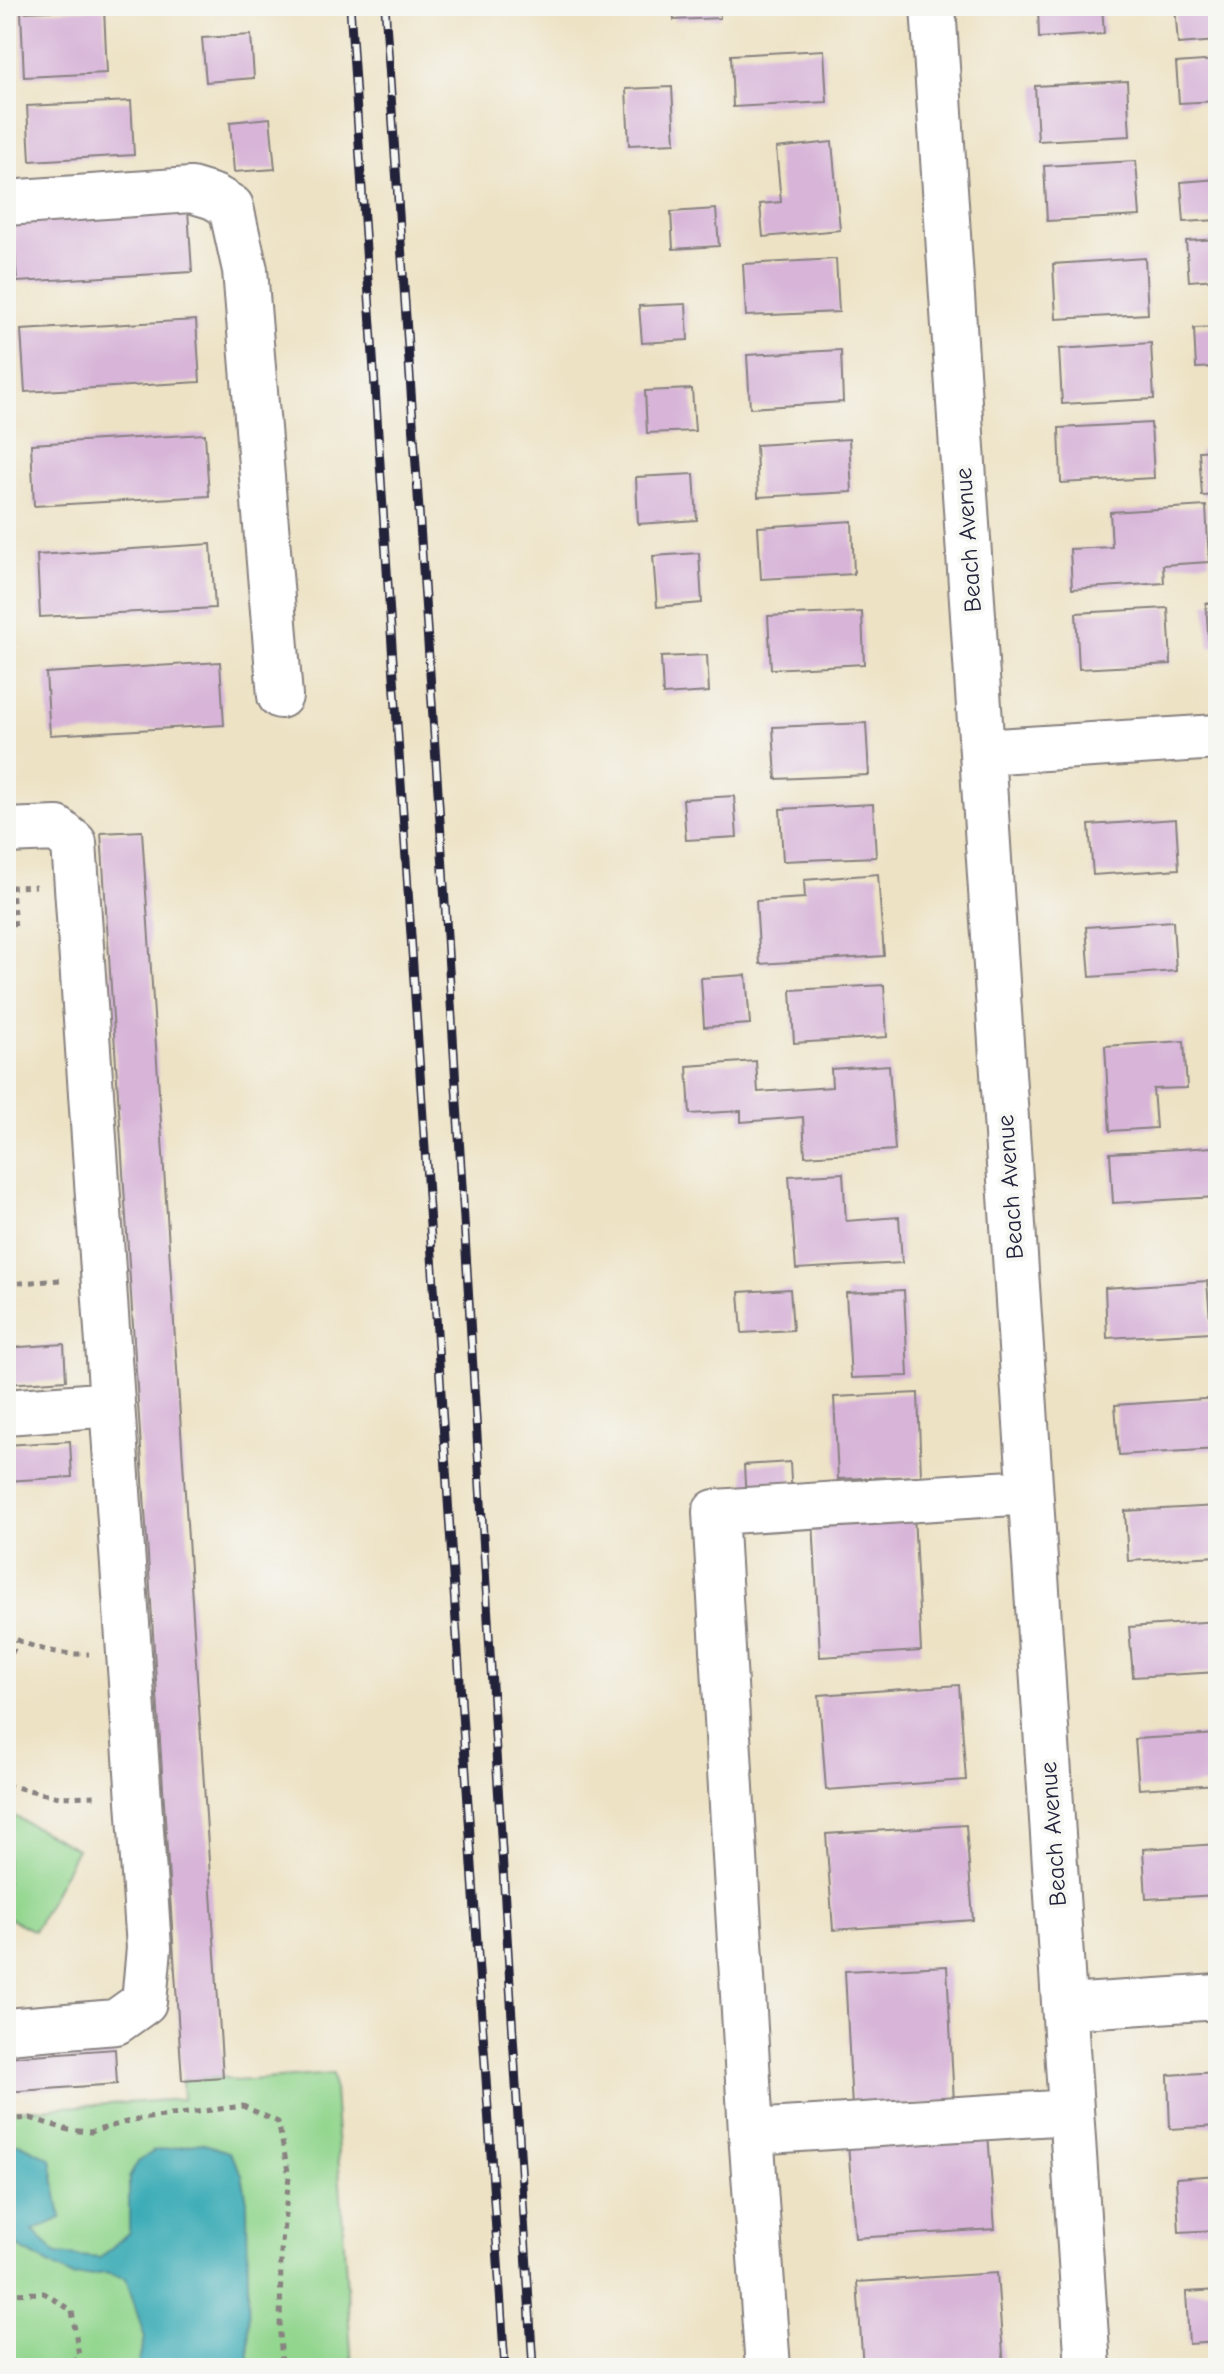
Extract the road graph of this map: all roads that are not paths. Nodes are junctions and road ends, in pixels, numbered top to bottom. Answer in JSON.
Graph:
{"nodes":[{"id":1,"x":933,"y":6,"type":"edge"},
{"id":2,"x":6,"y":203,"type":"edge"},
{"id":3,"x":280,"y":696,"type":"dead end"},
{"id":4,"x":1218,"y":737,"type":"edge"},
{"id":5,"x":982,"y":752,"type":"junction"},
{"id":6,"x":6,"y":831,"type":"edge"},
{"id":7,"x":112,"y":1404,"type":"junction"},
{"id":8,"x":6,"y":1412,"type":"edge"},
{"id":9,"x":1029,"y":1492,"type":"junction"},
{"id":10,"x":1218,"y":1997,"type":"edge"},
{"id":11,"x":1066,"y":2007,"type":"junction"},
{"id":12,"x":6,"y":2031,"type":"edge"},
{"id":13,"x":1071,"y":2112,"type":"junction"},
{"id":14,"x":751,"y":2132,"type":"junction"},
{"id":15,"x":768,"y":2368,"type":"edge"},
{"id":16,"x":1088,"y":2368,"type":"edge"}],
"edges":[{"from":1,"to":5,"type":"street","name":"Beach Avenue"},
{"from":2,"to":3,"type":"street"},
{"from":4,"to":5,"type":"street"},
{"from":5,"to":9,"type":"street","name":"Beach Avenue"},
{"from":6,"to":7,"type":"street"},
{"from":7,"to":8,"type":"street"},
{"from":7,"to":12,"type":"street"},
{"from":9,"to":11,"type":"street","name":"Beach Avenue"},
{"from":9,"to":14,"type":"street"},
{"from":10,"to":11,"type":"street"},
{"from":11,"to":13,"type":"street","name":"Beach Avenue"},
{"from":13,"to":14,"type":"street"},
{"from":13,"to":16,"type":"street","name":"Beach Avenue"},
{"from":14,"to":15,"type":"street"}]}
